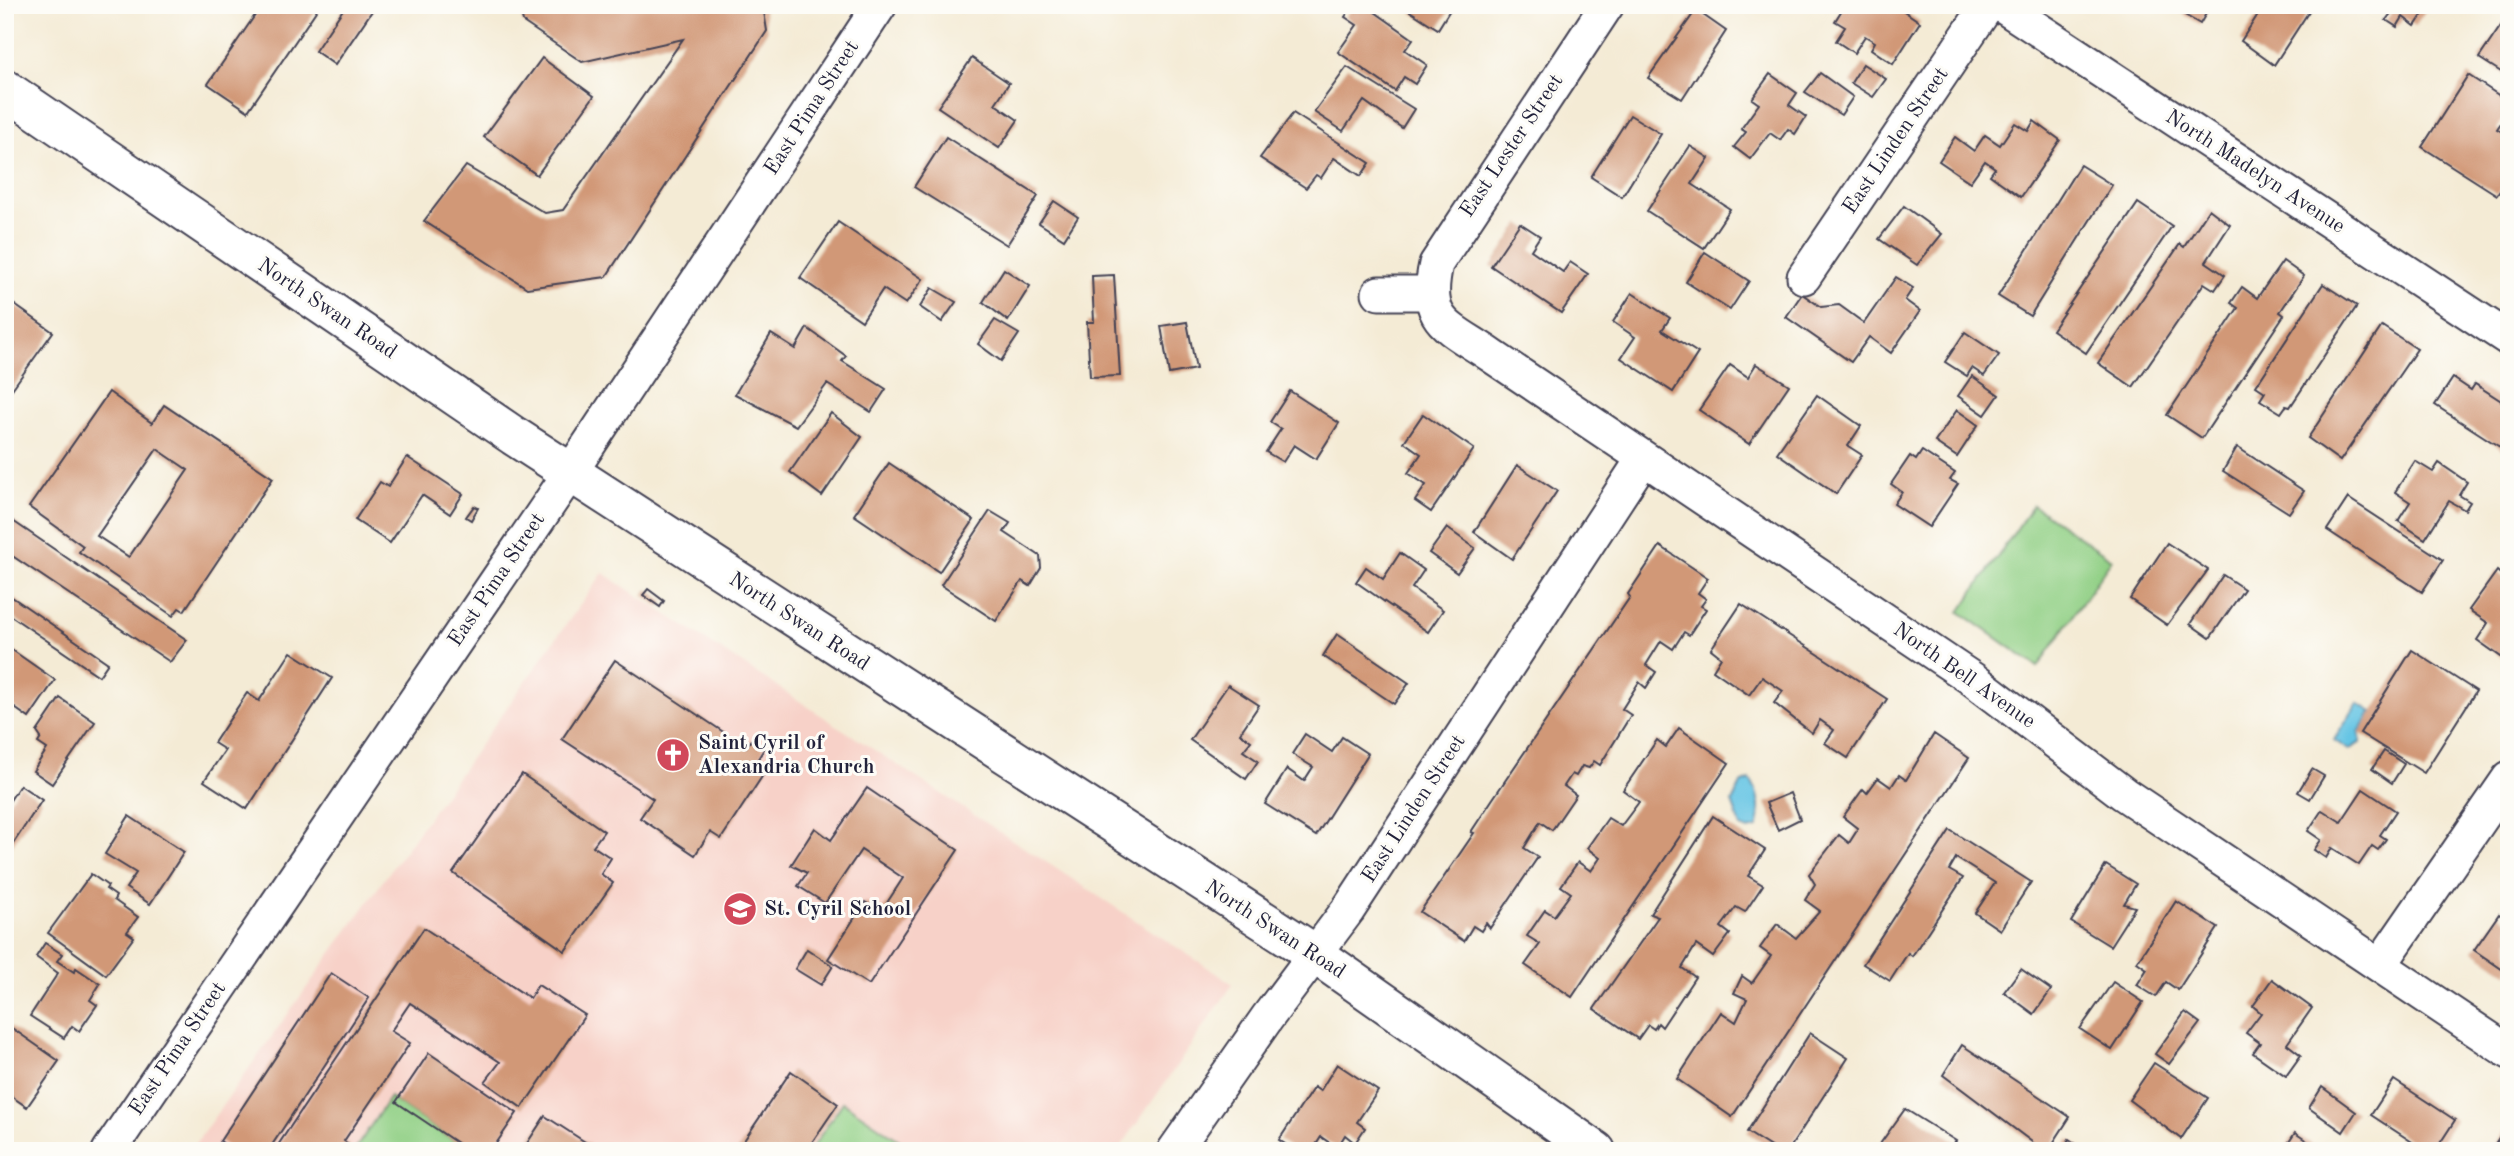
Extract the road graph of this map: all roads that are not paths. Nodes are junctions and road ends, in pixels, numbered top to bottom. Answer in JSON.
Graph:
{"nodes":[{"id":1,"x":880,"y":5,"type":"edge"},
{"id":2,"x":1607,"y":5,"type":"edge"},
{"id":3,"x":1988,"y":5,"type":"edge"},
{"id":4,"x":2001,"y":5,"type":"edge"},
{"id":5,"x":5,"y":89,"type":"edge"},
{"id":6,"x":1804,"y":277,"type":"dead end"},
{"id":7,"x":1379,"y":293,"type":"dead end"},
{"id":8,"x":1430,"y":293,"type":"junction"},
{"id":9,"x":2509,"y":339,"type":"edge"},
{"id":10,"x":1643,"y":458,"type":"junction"},
{"id":11,"x":570,"y":473,"type":"junction"},
{"id":12,"x":2509,"y":778,"type":"edge"},
{"id":13,"x":1315,"y":954,"type":"junction"},
{"id":14,"x":2380,"y":965,"type":"junction"},
{"id":15,"x":2509,"y":1052,"type":"edge"},
{"id":16,"x":109,"y":1151,"type":"edge"},
{"id":17,"x":1174,"y":1151,"type":"edge"},
{"id":18,"x":1596,"y":1151,"type":"edge"}],
"edges":[{"from":1,"to":11,"type":"street","name":"East Pima Street"},
{"from":2,"to":8,"type":"street","name":"East Lester Street"},
{"from":3,"to":6,"type":"street","name":"East Linden Street"},
{"from":4,"to":9,"type":"street","name":"North Madelyn Avenue"},
{"from":5,"to":11,"type":"main road","name":"North Swan Road"},
{"from":7,"to":8,"type":"street"},
{"from":8,"to":10,"type":"street","name":"North Bell Avenue"},
{"from":10,"to":13,"type":"street","name":"East Linden Street"},
{"from":10,"to":14,"type":"street","name":"North Bell Avenue"},
{"from":11,"to":13,"type":"main road","name":"North Swan Road"},
{"from":11,"to":16,"type":"street","name":"East Pima Street"},
{"from":12,"to":14,"type":"street"},
{"from":13,"to":17,"type":"street","name":"East Linden Street"},
{"from":13,"to":18,"type":"main road","name":"North Swan Road"},
{"from":14,"to":15,"type":"street","name":"North Bell Avenue"}]}
